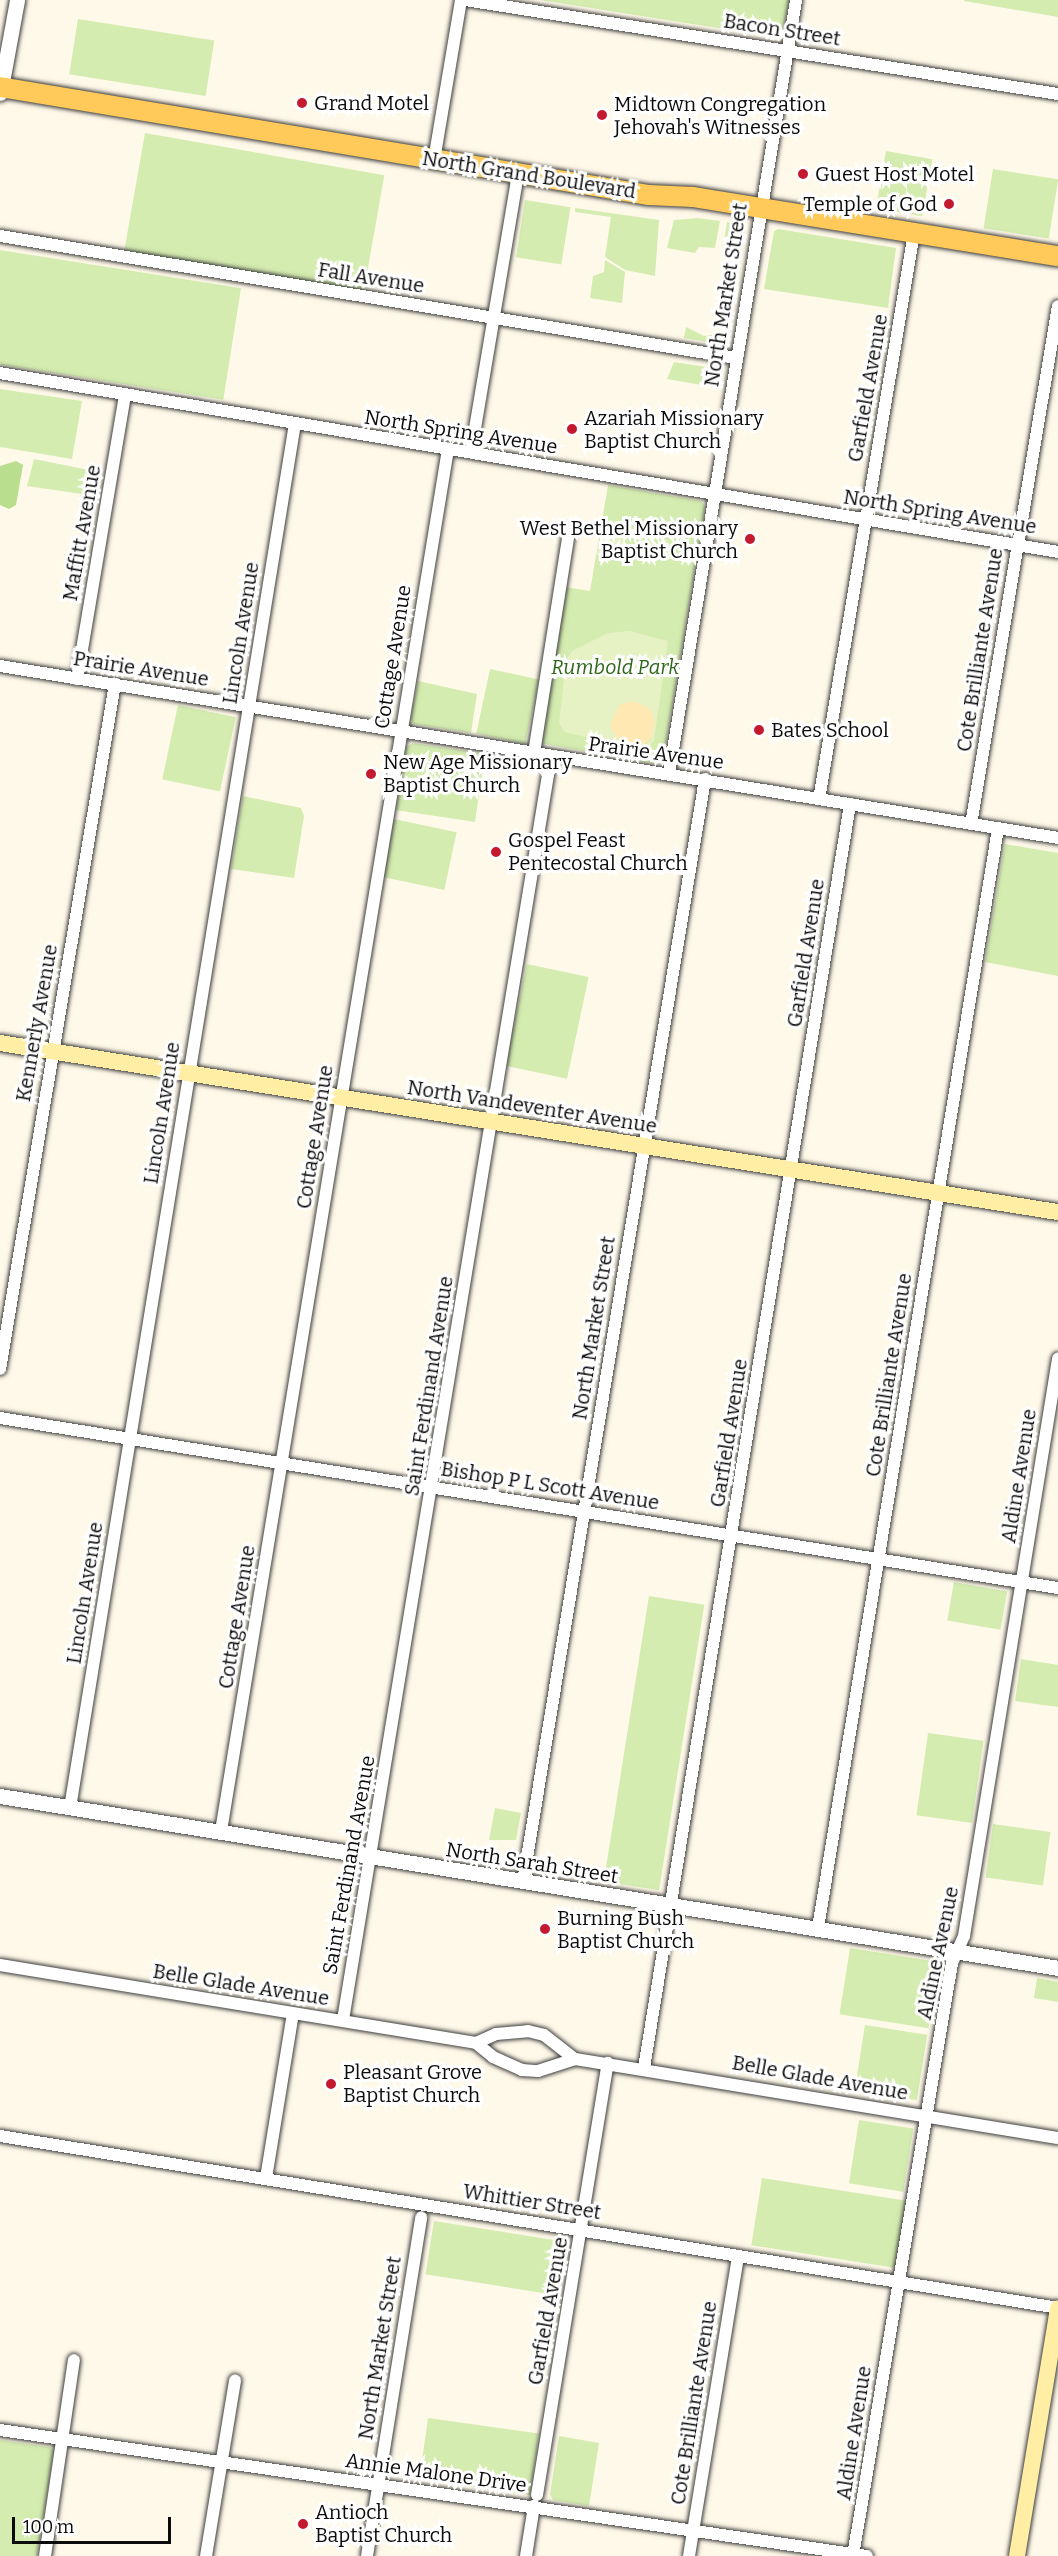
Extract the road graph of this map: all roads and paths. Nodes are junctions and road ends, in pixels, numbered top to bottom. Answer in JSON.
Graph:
{"nodes":[{"id":1,"x":16,"y":0,"type":"edge"},
{"id":2,"x":463,"y":0,"type":"edge"},
{"id":3,"x":796,"y":0,"type":"edge"},
{"id":4,"x":786,"y":50,"type":"junction"},
{"id":5,"x":0,"y":89,"type":"edge"},
{"id":6,"x":1058,"y":94,"type":"edge"},
{"id":7,"x":434,"y":160,"type":"junction"},
{"id":8,"x":519,"y":173,"type":"junction"},
{"id":9,"x":760,"y":208,"type":"junction"},
{"id":10,"x":915,"y":233,"type":"junction"},
{"id":11,"x":0,"y":236,"type":"edge"},
{"id":12,"x":1058,"y":256,"type":"edge"},
{"id":13,"x":1058,"y":306,"type":"edge"},
{"id":14,"x":496,"y":318,"type":"junction"},
{"id":15,"x":736,"y":358,"type":"junction"},
{"id":16,"x":0,"y":373,"type":"edge"},
{"id":17,"x":125,"y":395,"type":"junction"},
{"id":18,"x":295,"y":424,"type":"junction"},
{"id":19,"x":448,"y":449,"type":"junction"},
{"id":20,"x":471,"y":452,"type":"junction"},
{"id":21,"x":713,"y":495,"type":"junction"},
{"id":22,"x":866,"y":520,"type":"junction"},
{"id":23,"x":569,"y":532,"type":"dead end"},
{"id":24,"x":1017,"y":545,"type":"junction"},
{"id":25,"x":1058,"y":552,"type":"edge"},
{"id":26,"x":0,"y":666,"type":"edge"},
{"id":27,"x":77,"y":679,"type":"junction"},
{"id":28,"x":115,"y":684,"type":"junction"},
{"id":29,"x":249,"y":706,"type":"junction"},
{"id":30,"x":401,"y":730,"type":"junction"},
{"id":31,"x":534,"y":753,"type":"junction"},
{"id":32,"x":551,"y":757,"type":"junction"},
{"id":33,"x":669,"y":774,"type":"junction"},
{"id":34,"x":705,"y":779,"type":"junction"},
{"id":35,"x":819,"y":799,"type":"junction"},
{"id":36,"x":850,"y":804,"type":"junction"},
{"id":37,"x":971,"y":824,"type":"junction"},
{"id":38,"x":998,"y":829,"type":"junction"},
{"id":39,"x":1058,"y":838,"type":"edge"},
{"id":40,"x":0,"y":1043,"type":"edge"},
{"id":41,"x":51,"y":1051,"type":"junction"},
{"id":42,"x":188,"y":1073,"type":"junction"},
{"id":43,"x":341,"y":1098,"type":"junction"},
{"id":44,"x":492,"y":1122,"type":"junction"},
{"id":45,"x":642,"y":1146,"type":"junction"},
{"id":46,"x":791,"y":1170,"type":"junction"},
{"id":47,"x":938,"y":1194,"type":"junction"},
{"id":48,"x":1058,"y":1212,"type":"edge"},
{"id":49,"x":1058,"y":1359,"type":"edge"},
{"id":50,"x":0,"y":1369,"type":"edge"},
{"id":51,"x":0,"y":1418,"type":"edge"},
{"id":52,"x":130,"y":1439,"type":"junction"},
{"id":53,"x":282,"y":1463,"type":"junction"},
{"id":54,"x":433,"y":1487,"type":"junction"},
{"id":55,"x":585,"y":1510,"type":"junction"},
{"id":56,"x":732,"y":1535,"type":"junction"},
{"id":57,"x":880,"y":1560,"type":"junction"},
{"id":58,"x":1022,"y":1582,"type":"junction"},
{"id":59,"x":1058,"y":1588,"type":"edge"},
{"id":60,"x":0,"y":1796,"type":"edge"},
{"id":61,"x":70,"y":1808,"type":"junction"},
{"id":62,"x":221,"y":1831,"type":"junction"},
{"id":63,"x":371,"y":1858,"type":"junction"},
{"id":64,"x":523,"y":1882,"type":"junction"},
{"id":65,"x":670,"y":1906,"type":"junction"},
{"id":66,"x":818,"y":1928,"type":"junction"},
{"id":67,"x":957,"y":1949,"type":"junction"},
{"id":68,"x":0,"y":1965,"type":"edge"},
{"id":69,"x":1058,"y":1968,"type":"edge"},
{"id":70,"x":293,"y":2014,"type":"junction"},
{"id":71,"x":343,"y":2020,"type":"junction"},
{"id":72,"x":476,"y":2043,"type":"junction"},
{"id":73,"x":575,"y":2059,"type":"junction"},
{"id":74,"x":608,"y":2063,"type":"junction"},
{"id":75,"x":644,"y":2068,"type":"junction"},
{"id":76,"x":928,"y":2116,"type":"junction"},
{"id":77,"x":0,"y":2136,"type":"edge"},
{"id":78,"x":1058,"y":2138,"type":"edge"},
{"id":79,"x":266,"y":2178,"type":"junction"},
{"id":80,"x":421,"y":2217,"type":"dead end"},
{"id":81,"x":582,"y":2230,"type":"junction"},
{"id":82,"x":738,"y":2256,"type":"junction"},
{"id":83,"x":898,"y":2281,"type":"junction"},
{"id":84,"x":1058,"y":2308,"type":"edge"},
{"id":85,"x":74,"y":2360,"type":"dead end"},
{"id":86,"x":235,"y":2380,"type":"dead end"},
{"id":87,"x":0,"y":2430,"type":"edge"},
{"id":88,"x":63,"y":2439,"type":"junction"},
{"id":89,"x":221,"y":2462,"type":"junction"},
{"id":90,"x":378,"y":2486,"type":"junction"},
{"id":91,"x":535,"y":2501,"type":"junction"},
{"id":92,"x":693,"y":2531,"type":"junction"},
{"id":93,"x":853,"y":2555,"type":"edge"},
{"id":94,"x":45,"y":2556,"type":"edge"},
{"id":95,"x":206,"y":2556,"type":"edge"},
{"id":96,"x":367,"y":2556,"type":"edge"},
{"id":97,"x":526,"y":2556,"type":"edge"},
{"id":98,"x":689,"y":2556,"type":"edge"},
{"id":99,"x":867,"y":2556,"type":"edge"},
{"id":100,"x":1017,"y":2556,"type":"edge"}],
"edges":[{"from":1,"to":5,"type":"street"},
{"from":2,"to":4,"type":"street","name":"Bacon Street"},
{"from":2,"to":7,"type":"street"},
{"from":3,"to":4,"type":"street","name":"North Market Street"},
{"from":4,"to":6,"type":"street","name":"Bacon Street"},
{"from":4,"to":9,"type":"street","name":"North Market Street"},
{"from":5,"to":7,"type":"main road","name":"North Grand Boulevard"},
{"from":7,"to":8,"type":"main road","name":"North Grand Boulevard"},
{"from":8,"to":9,"type":"main road","name":"North Grand Boulevard"},
{"from":8,"to":14,"type":"street"},
{"from":9,"to":10,"type":"main road","name":"North Grand Boulevard"},
{"from":9,"to":15,"type":"street","name":"North Market Street"},
{"from":10,"to":12,"type":"main road","name":"North Grand Boulevard"},
{"from":10,"to":22,"type":"street","name":"Garfield Avenue"},
{"from":11,"to":14,"type":"street","name":"Fall Avenue"},
{"from":13,"to":24,"type":"street","name":"Cote Brilliante Avenue"},
{"from":14,"to":15,"type":"street","name":"Fall Avenue"},
{"from":14,"to":20,"type":"street"},
{"from":15,"to":21,"type":"street","name":"North Market Street"},
{"from":16,"to":17,"type":"street","name":"North Spring Avenue"},
{"from":17,"to":18,"type":"street","name":"North Spring Avenue"},
{"from":17,"to":27,"type":"street","name":"Maffitt Avenue"},
{"from":18,"to":19,"type":"street","name":"North Spring Avenue"},
{"from":18,"to":29,"type":"street","name":"Lincoln Avenue"},
{"from":19,"to":20,"type":"street","name":"North Spring Avenue"},
{"from":19,"to":30,"type":"street","name":"Cottage Avenue"},
{"from":20,"to":21,"type":"street","name":"North Spring Avenue"},
{"from":21,"to":22,"type":"street","name":"North Spring Avenue"},
{"from":21,"to":33,"type":"street","name":"North Market Street"},
{"from":22,"to":24,"type":"street","name":"North Spring Avenue"},
{"from":22,"to":35,"type":"street","name":"Garfield Avenue"},
{"from":23,"to":31,"type":"street"},
{"from":24,"to":25,"type":"street","name":"North Spring Avenue"},
{"from":24,"to":37,"type":"street","name":"Cote Brilliante Avenue"},
{"from":26,"to":27,"type":"street","name":"Prairie Avenue"},
{"from":27,"to":28,"type":"street","name":"Prairie Avenue"},
{"from":28,"to":29,"type":"street","name":"Prairie Avenue"},
{"from":28,"to":41,"type":"street","name":"Kennerly Avenue"},
{"from":29,"to":30,"type":"street","name":"Prairie Avenue"},
{"from":29,"to":42,"type":"street","name":"Lincoln Avenue"},
{"from":30,"to":31,"type":"street","name":"Prairie Avenue"},
{"from":30,"to":43,"type":"street","name":"Cottage Avenue"},
{"from":31,"to":32,"type":"street","name":"Prairie Avenue"},
{"from":32,"to":33,"type":"street","name":"Prairie Avenue"},
{"from":32,"to":44,"type":"street","name":"Saint Ferdinand Avenue"},
{"from":33,"to":34,"type":"street","name":"Prairie Avenue"},
{"from":34,"to":35,"type":"street","name":"Prairie Avenue"},
{"from":34,"to":45,"type":"street","name":"North Market Street"},
{"from":35,"to":36,"type":"street","name":"Prairie Avenue"},
{"from":36,"to":37,"type":"street","name":"Prairie Avenue"},
{"from":36,"to":46,"type":"street","name":"Garfield Avenue"},
{"from":37,"to":38,"type":"street","name":"Prairie Avenue"},
{"from":38,"to":39,"type":"street","name":"Prairie Avenue"},
{"from":38,"to":47,"type":"street","name":"Cote Brilliante Avenue"},
{"from":40,"to":41,"type":"main road","name":"North Vandeventer Avenue"},
{"from":41,"to":42,"type":"main road","name":"North Vandeventer Avenue"},
{"from":41,"to":50,"type":"street","name":"Kennerly Avenue"},
{"from":42,"to":43,"type":"main road","name":"North Vandeventer Avenue"},
{"from":42,"to":52,"type":"street","name":"Lincoln Avenue"},
{"from":43,"to":44,"type":"main road","name":"North Vandeventer Avenue"},
{"from":43,"to":53,"type":"street","name":"Cottage Avenue"},
{"from":44,"to":45,"type":"main road","name":"North Vandeventer Avenue"},
{"from":44,"to":54,"type":"street","name":"Saint Ferdinand Avenue"},
{"from":45,"to":46,"type":"main road","name":"North Vandeventer Avenue"},
{"from":45,"to":55,"type":"street","name":"North Market Street"},
{"from":46,"to":47,"type":"main road","name":"North Vandeventer Avenue"},
{"from":46,"to":56,"type":"street","name":"Garfield Avenue"},
{"from":47,"to":48,"type":"main road","name":"North Vandeventer Avenue"},
{"from":47,"to":57,"type":"street","name":"Cote Brilliante Avenue"},
{"from":49,"to":58,"type":"street","name":"Aldine Avenue"},
{"from":51,"to":52,"type":"street","name":"Bishop P L Scott Avenue"},
{"from":52,"to":53,"type":"street","name":"Bishop P L Scott Avenue"},
{"from":52,"to":61,"type":"street","name":"Lincoln Avenue"},
{"from":53,"to":54,"type":"street","name":"Bishop P L Scott Avenue"},
{"from":53,"to":62,"type":"street","name":"Cottage Avenue"},
{"from":54,"to":55,"type":"street","name":"Bishop P L Scott Avenue"},
{"from":54,"to":63,"type":"street","name":"Saint Ferdinand Avenue"},
{"from":55,"to":56,"type":"street","name":"Bishop P L Scott Avenue"},
{"from":55,"to":64,"type":"street","name":"North Market Street"},
{"from":56,"to":57,"type":"street","name":"Bishop P L Scott Avenue"},
{"from":56,"to":65,"type":"street","name":"Garfield Avenue"},
{"from":57,"to":58,"type":"street","name":"Bishop P L Scott Avenue"},
{"from":57,"to":66,"type":"street","name":"Cote Brilliante Avenue"},
{"from":58,"to":59,"type":"street","name":"Bishop P L Scott Avenue"},
{"from":58,"to":67,"type":"street","name":"Aldine Avenue"},
{"from":60,"to":61,"type":"street","name":"North Sarah Street"},
{"from":61,"to":62,"type":"street","name":"North Sarah Street"},
{"from":62,"to":63,"type":"street","name":"North Sarah Street"},
{"from":63,"to":64,"type":"street","name":"North Sarah Street"},
{"from":63,"to":71,"type":"street","name":"Saint Ferdinand Avenue"},
{"from":64,"to":65,"type":"street","name":"North Sarah Street"},
{"from":65,"to":66,"type":"street","name":"North Sarah Street"},
{"from":65,"to":75,"type":"street","name":"Garfield Avenue"},
{"from":66,"to":67,"type":"street","name":"North Sarah Street"},
{"from":67,"to":69,"type":"street","name":"North Sarah Street"},
{"from":67,"to":76,"type":"street","name":"Aldine Avenue"},
{"from":68,"to":70,"type":"street","name":"Belle Glade Avenue"},
{"from":70,"to":71,"type":"street","name":"Belle Glade Avenue"},
{"from":70,"to":79,"type":"street"},
{"from":71,"to":72,"type":"street","name":"Belle Glade Avenue"},
{"from":72,"to":73,"type":"street","name":"Belle Glade Avenue"},
{"from":72,"to":73,"type":"street","name":"Belle Glade Avenue"},
{"from":73,"to":74,"type":"street","name":"Belle Glade Avenue"},
{"from":74,"to":75,"type":"street","name":"Belle Glade Avenue"},
{"from":74,"to":81,"type":"street","name":"Garfield Avenue"},
{"from":75,"to":76,"type":"street","name":"Belle Glade Avenue"},
{"from":76,"to":78,"type":"street","name":"Belle Glade Avenue"},
{"from":76,"to":83,"type":"street","name":"Aldine Avenue"},
{"from":77,"to":79,"type":"street","name":"Whittier Street"},
{"from":79,"to":81,"type":"street","name":"Whittier Street"},
{"from":80,"to":90,"type":"street","name":"North Market Street"},
{"from":81,"to":82,"type":"street","name":"Whittier Street"},
{"from":81,"to":91,"type":"street","name":"Garfield Avenue"},
{"from":82,"to":83,"type":"street","name":"Whittier Street"},
{"from":82,"to":92,"type":"street","name":"Cote Brilliante Avenue"},
{"from":83,"to":84,"type":"street","name":"Whittier Street"},
{"from":83,"to":93,"type":"street","name":"Aldine Avenue"},
{"from":84,"to":100,"type":"main road"},
{"from":85,"to":88,"type":"street"},
{"from":86,"to":89,"type":"street"},
{"from":87,"to":88,"type":"street","name":"Annie Malone Drive"},
{"from":88,"to":89,"type":"street","name":"Annie Malone Drive"},
{"from":88,"to":94,"type":"street"},
{"from":89,"to":90,"type":"street","name":"Annie Malone Drive"},
{"from":89,"to":95,"type":"street"},
{"from":90,"to":91,"type":"street","name":"Annie Malone Drive"},
{"from":90,"to":96,"type":"street","name":"North Market Street"},
{"from":91,"to":92,"type":"street","name":"Annie Malone Drive"},
{"from":91,"to":97,"type":"street","name":"Garfield Avenue"},
{"from":92,"to":93,"type":"street","name":"Annie Malone Drive"},
{"from":92,"to":98,"type":"street","name":"Cote Brilliante Avenue"},
{"from":93,"to":99,"type":"street","name":"Annie Malone Drive"}]}
